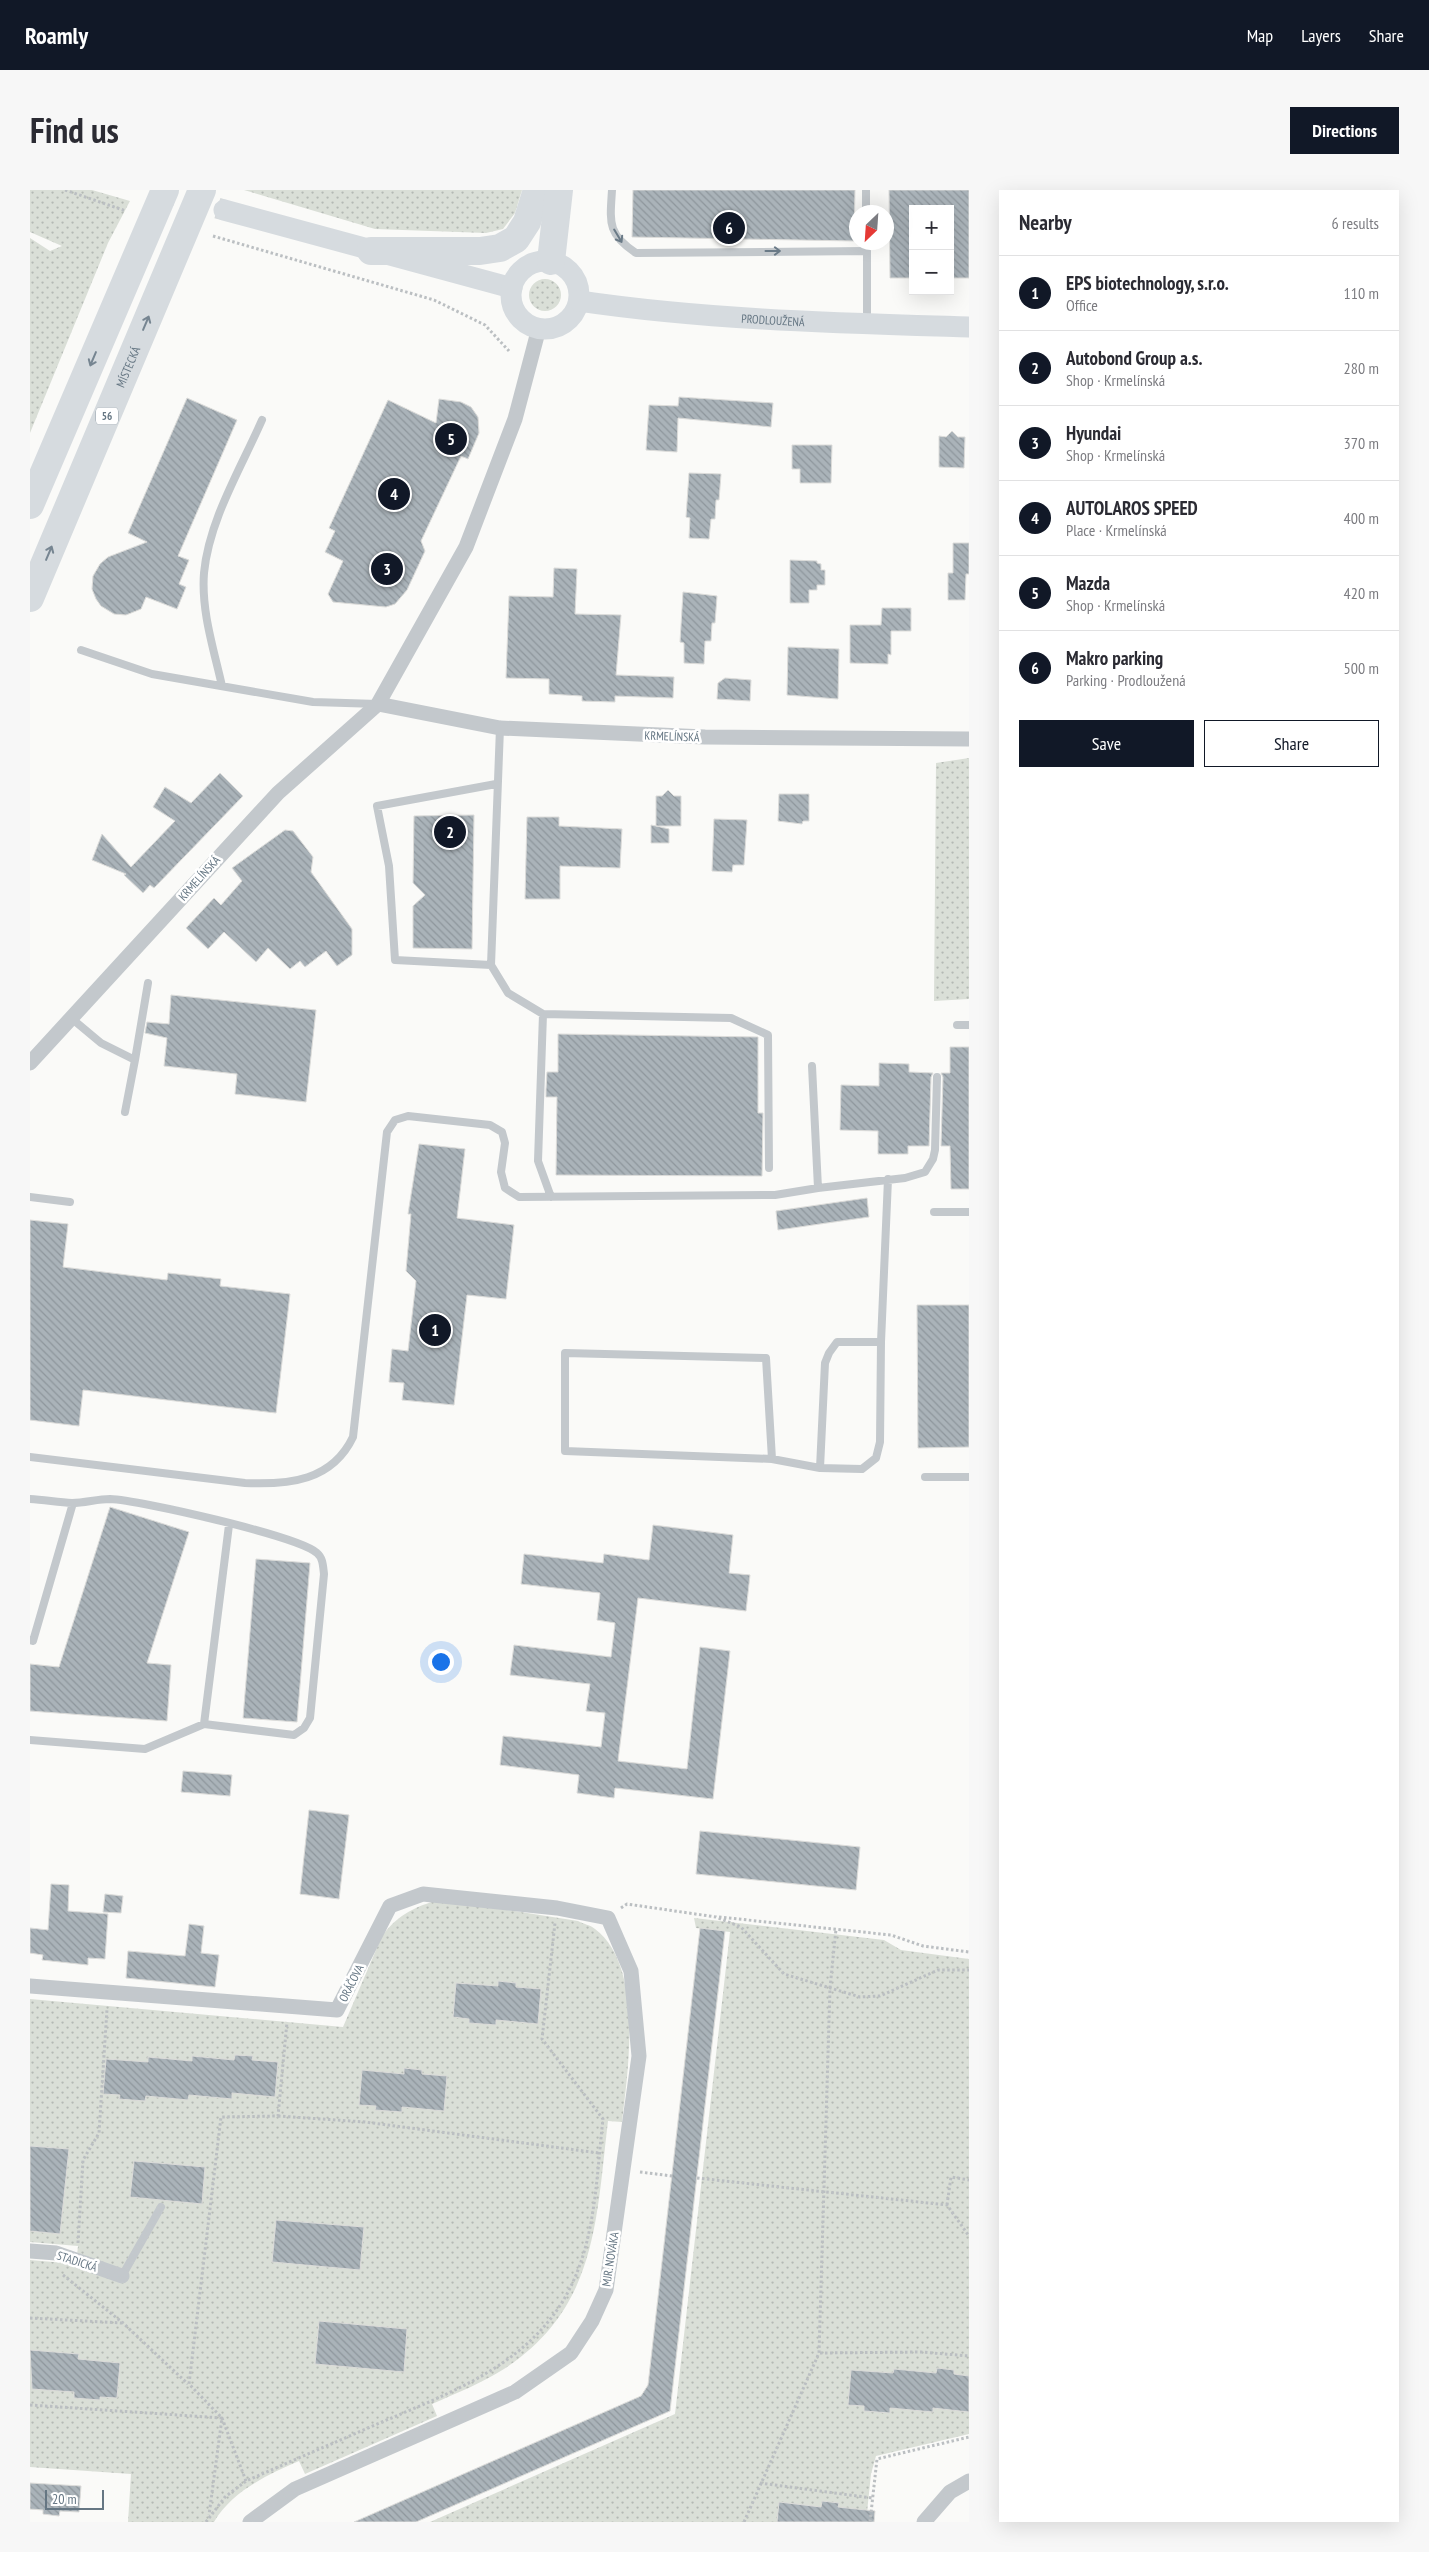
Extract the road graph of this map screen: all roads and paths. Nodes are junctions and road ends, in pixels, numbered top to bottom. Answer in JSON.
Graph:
{"nodes":[{"id":1,"x":65,"y":190,"type":"edge"},
{"id":2,"x":150,"y":190,"type":"edge"},
{"id":3,"x":165,"y":190,"type":"edge"},
{"id":4,"x":202,"y":190,"type":"edge"},
{"id":5,"x":538,"y":190,"type":"edge"},
{"id":6,"x":560,"y":190,"type":"edge"},
{"id":7,"x":612,"y":190,"type":"edge"},
{"id":8,"x":866,"y":190,"type":"edge"},
{"id":9,"x":217,"y":200,"type":"edge"},
{"id":10,"x":866,"y":205,"type":"edge"},
{"id":11,"x":139,"y":219,"type":"junction"},
{"id":12,"x":183,"y":234,"type":"junction"},
{"id":13,"x":213,"y":236,"type":"dead end"},
{"id":14,"x":849,"y":247,"type":"edge"},
{"id":15,"x":866,"y":250,"type":"edge"},
{"id":16,"x":371,"y":251,"type":"junction"},
{"id":17,"x":551,"y":262,"type":"junction"},
{"id":18,"x":512,"y":288,"type":"junction"},
{"id":19,"x":579,"y":301,"type":"junction"},
{"id":20,"x":866,"y":324,"type":"junction"},
{"id":21,"x":969,"y":327,"type":"edge"},
{"id":22,"x":539,"y":328,"type":"junction"},
{"id":23,"x":509,"y":351,"type":"dead end"},
{"id":24,"x":262,"y":420,"type":"dead end"},
{"id":25,"x":30,"y":504,"type":"edge"},
{"id":26,"x":30,"y":598,"type":"edge"},
{"id":27,"x":81,"y":650,"type":"dead end"},
{"id":28,"x":222,"y":686,"type":"junction"},
{"id":29,"x":378,"y":704,"type":"junction"},
{"id":30,"x":500,"y":728,"type":"junction"},
{"id":31,"x":969,"y":739,"type":"edge"},
{"id":32,"x":496,"y":784,"type":"junction"},
{"id":33,"x":491,"y":965,"type":"junction"},
{"id":34,"x":148,"y":983,"type":"dead end"},
{"id":35,"x":543,"y":1014,"type":"junction"},
{"id":36,"x":71,"y":1018,"type":"junction"},
{"id":37,"x":957,"y":1025,"type":"dead end"},
{"id":38,"x":969,"y":1025,"type":"edge"},
{"id":39,"x":135,"y":1060,"type":"junction"},
{"id":40,"x":30,"y":1063,"type":"edge"},
{"id":41,"x":812,"y":1066,"type":"dead end"},
{"id":42,"x":937,"y":1077,"type":"dead end"},
{"id":43,"x":125,"y":1112,"type":"dead end"},
{"id":44,"x":769,"y":1168,"type":"dead end"},
{"id":45,"x":888,"y":1179,"type":"junction"},
{"id":46,"x":818,"y":1188,"type":"junction"},
{"id":47,"x":30,"y":1197,"type":"edge"},
{"id":48,"x":551,"y":1197,"type":"junction"},
{"id":49,"x":70,"y":1202,"type":"dead end"},
{"id":50,"x":934,"y":1212,"type":"dead end"},
{"id":51,"x":969,"y":1212,"type":"edge"},
{"id":52,"x":881,"y":1342,"type":"junction"},
{"id":53,"x":30,"y":1457,"type":"edge"},
{"id":54,"x":772,"y":1459,"type":"junction"},
{"id":55,"x":820,"y":1468,"type":"junction"},
{"id":56,"x":925,"y":1477,"type":"dead end"},
{"id":57,"x":969,"y":1478,"type":"edge"},
{"id":58,"x":30,"y":1499,"type":"edge"},
{"id":59,"x":73,"y":1503,"type":"junction"},
{"id":60,"x":229,"y":1524,"type":"junction"},
{"id":61,"x":30,"y":1640,"type":"edge"},
{"id":62,"x":204,"y":1724,"type":"junction"},
{"id":63,"x":30,"y":1740,"type":"edge"},
{"id":64,"x":556,"y":1908,"type":"junction"},
{"id":65,"x":716,"y":1917,"type":"junction"},
{"id":66,"x":608,"y":1918,"type":"junction"},
{"id":67,"x":836,"y":1929,"type":"junction"},
{"id":68,"x":969,"y":1952,"type":"edge"},
{"id":69,"x":969,"y":1970,"type":"edge"},
{"id":70,"x":30,"y":1986,"type":"edge"},
{"id":71,"x":830,"y":1988,"type":"junction"},
{"id":72,"x":108,"y":1992,"type":"junction"},
{"id":73,"x":288,"y":2006,"type":"junction"},
{"id":74,"x":278,"y":2116,"type":"junction"},
{"id":75,"x":599,"y":2154,"type":"junction"},
{"id":76,"x":697,"y":2178,"type":"dead end"},
{"id":77,"x":969,"y":2180,"type":"edge"},
{"id":78,"x":822,"y":2193,"type":"junction"},
{"id":79,"x":947,"y":2205,"type":"junction"},
{"id":80,"x":161,"y":2207,"type":"dead end"},
{"id":81,"x":969,"y":2236,"type":"edge"},
{"id":82,"x":78,"y":2246,"type":"dead end"},
{"id":83,"x":30,"y":2251,"type":"edge"},
{"id":84,"x":61,"y":2273,"type":"dead end"},
{"id":85,"x":122,"y":2276,"type":"joint"},
{"id":86,"x":30,"y":2318,"type":"edge"},
{"id":87,"x":123,"y":2323,"type":"junction"},
{"id":88,"x":820,"y":2353,"type":"junction"},
{"id":89,"x":969,"y":2356,"type":"edge"},
{"id":90,"x":188,"y":2384,"type":"junction"},
{"id":91,"x":30,"y":2405,"type":"edge"},
{"id":92,"x":222,"y":2418,"type":"junction"},
{"id":93,"x":969,"y":2437,"type":"edge"},
{"id":94,"x":246,"y":2481,"type":"junction"},
{"id":95,"x":969,"y":2481,"type":"edge"},
{"id":96,"x":760,"y":2483,"type":"junction"},
{"id":97,"x":872,"y":2498,"type":"junction"},
{"id":98,"x":209,"y":2516,"type":"junction"},
{"id":99,"x":206,"y":2522,"type":"edge"},
{"id":100,"x":250,"y":2522,"type":"edge"},
{"id":101,"x":744,"y":2522,"type":"edge"},
{"id":102,"x":870,"y":2522,"type":"edge"},
{"id":103,"x":924,"y":2522,"type":"edge"}],
"edges":[{"from":1,"to":11,"type":"path"},
{"from":2,"to":11,"type":"highway"},
{"from":3,"to":11,"type":"highway"},
{"from":4,"to":12,"type":"highway","name":"MÍSTECKÁ","number":"56"},
{"from":5,"to":16,"type":"highway"},
{"from":6,"to":17,"type":"highway"},
{"from":7,"to":14,"type":"lane","one_way":true},
{"from":8,"to":10,"type":"lane"},
{"from":9,"to":12,"type":"highway"},
{"from":9,"to":16,"type":"main road"},
{"from":11,"to":25,"type":"highway","one_way":true},
{"from":26,"to":12,"type":"highway","name":"MÍSTECKÁ","number":"56","one_way":true},
{"from":13,"to":23,"type":"path"},
{"from":15,"to":20,"type":"lane"},
{"from":16,"to":18,"type":"main road"},
{"from":17,"to":18,"type":"main road"},
{"from":17,"to":19,"type":"main road"},
{"from":18,"to":22,"type":"main road"},
{"from":19,"to":20,"type":"main road","name":"PRODLOUŽENÁ"},
{"from":19,"to":22,"type":"main road"},
{"from":20,"to":21,"type":"main road","name":"PRODLOUŽENÁ"},
{"from":22,"to":29,"type":"street","name":"KRMELÍNSKÁ"},
{"from":24,"to":28,"type":"lane"},
{"from":27,"to":28,"type":"lane"},
{"from":28,"to":29,"type":"lane"},
{"from":29,"to":30,"type":"street","name":"KRMELÍNSKÁ"},
{"from":29,"to":36,"type":"street","name":"KRMELÍNSKÁ"},
{"from":30,"to":31,"type":"street","name":"KRMELÍNSKÁ"},
{"from":30,"to":32,"type":"lane"},
{"from":32,"to":33,"type":"lane"},
{"from":32,"to":33,"type":"lane"},
{"from":33,"to":35,"type":"lane"},
{"from":34,"to":39,"type":"lane"},
{"from":35,"to":44,"type":"lane"},
{"from":35,"to":48,"type":"lane"},
{"from":36,"to":39,"type":"lane"},
{"from":36,"to":40,"type":"street","name":"KRMELÍNSKÁ"},
{"from":37,"to":38,"type":"lane"},
{"from":39,"to":43,"type":"lane"},
{"from":41,"to":46,"type":"lane"},
{"from":42,"to":45,"type":"lane"},
{"from":45,"to":46,"type":"lane"},
{"from":45,"to":52,"type":"lane"},
{"from":46,"to":48,"type":"lane"},
{"from":47,"to":49,"type":"lane"},
{"from":48,"to":53,"type":"lane"},
{"from":50,"to":51,"type":"lane"},
{"from":52,"to":55,"type":"lane"},
{"from":52,"to":55,"type":"lane"},
{"from":54,"to":54,"type":"lane"},
{"from":54,"to":55,"type":"lane"},
{"from":56,"to":57,"type":"lane"},
{"from":58,"to":59,"type":"lane"},
{"from":59,"to":60,"type":"lane"},
{"from":59,"to":61,"type":"lane"},
{"from":60,"to":62,"type":"lane"},
{"from":60,"to":62,"type":"lane"},
{"from":62,"to":63,"type":"lane"},
{"from":64,"to":66,"type":"street","name":"ORÁČOVA"},
{"from":64,"to":73,"type":"street","name":"ORÁČOVA"},
{"from":64,"to":75,"type":"path"},
{"from":65,"to":66,"type":"path"},
{"from":65,"to":67,"type":"path"},
{"from":65,"to":71,"type":"path"},
{"from":66,"to":100,"type":"street","name":"MJR. NOVÁKA"},
{"from":67,"to":68,"type":"path"},
{"from":67,"to":71,"type":"path"},
{"from":69,"to":71,"type":"path"},
{"from":70,"to":72,"type":"street","name":"ORÁČOVA"},
{"from":71,"to":78,"type":"path"},
{"from":72,"to":73,"type":"street","name":"ORÁČOVA"},
{"from":72,"to":82,"type":"path"},
{"from":73,"to":74,"type":"path"},
{"from":74,"to":75,"type":"path"},
{"from":74,"to":90,"type":"path"},
{"from":75,"to":94,"type":"path"},
{"from":76,"to":78,"type":"path"},
{"from":77,"to":79,"type":"path"},
{"from":78,"to":79,"type":"path"},
{"from":78,"to":88,"type":"path"},
{"from":79,"to":81,"type":"path"},
{"from":80,"to":85,"type":"lane"},
{"from":83,"to":85,"type":"street","name":"STADICKÁ"},
{"from":84,"to":87,"type":"path"},
{"from":86,"to":87,"type":"path"},
{"from":87,"to":90,"type":"path"},
{"from":88,"to":89,"type":"path"},
{"from":88,"to":96,"type":"path"},
{"from":90,"to":92,"type":"path"},
{"from":91,"to":92,"type":"path"},
{"from":92,"to":94,"type":"path"},
{"from":92,"to":98,"type":"path"},
{"from":93,"to":97,"type":"path"},
{"from":94,"to":98,"type":"path"},
{"from":95,"to":103,"type":"street"},
{"from":96,"to":97,"type":"path"},
{"from":96,"to":101,"type":"path"},
{"from":97,"to":102,"type":"path"},
{"from":98,"to":99,"type":"path"}]}
